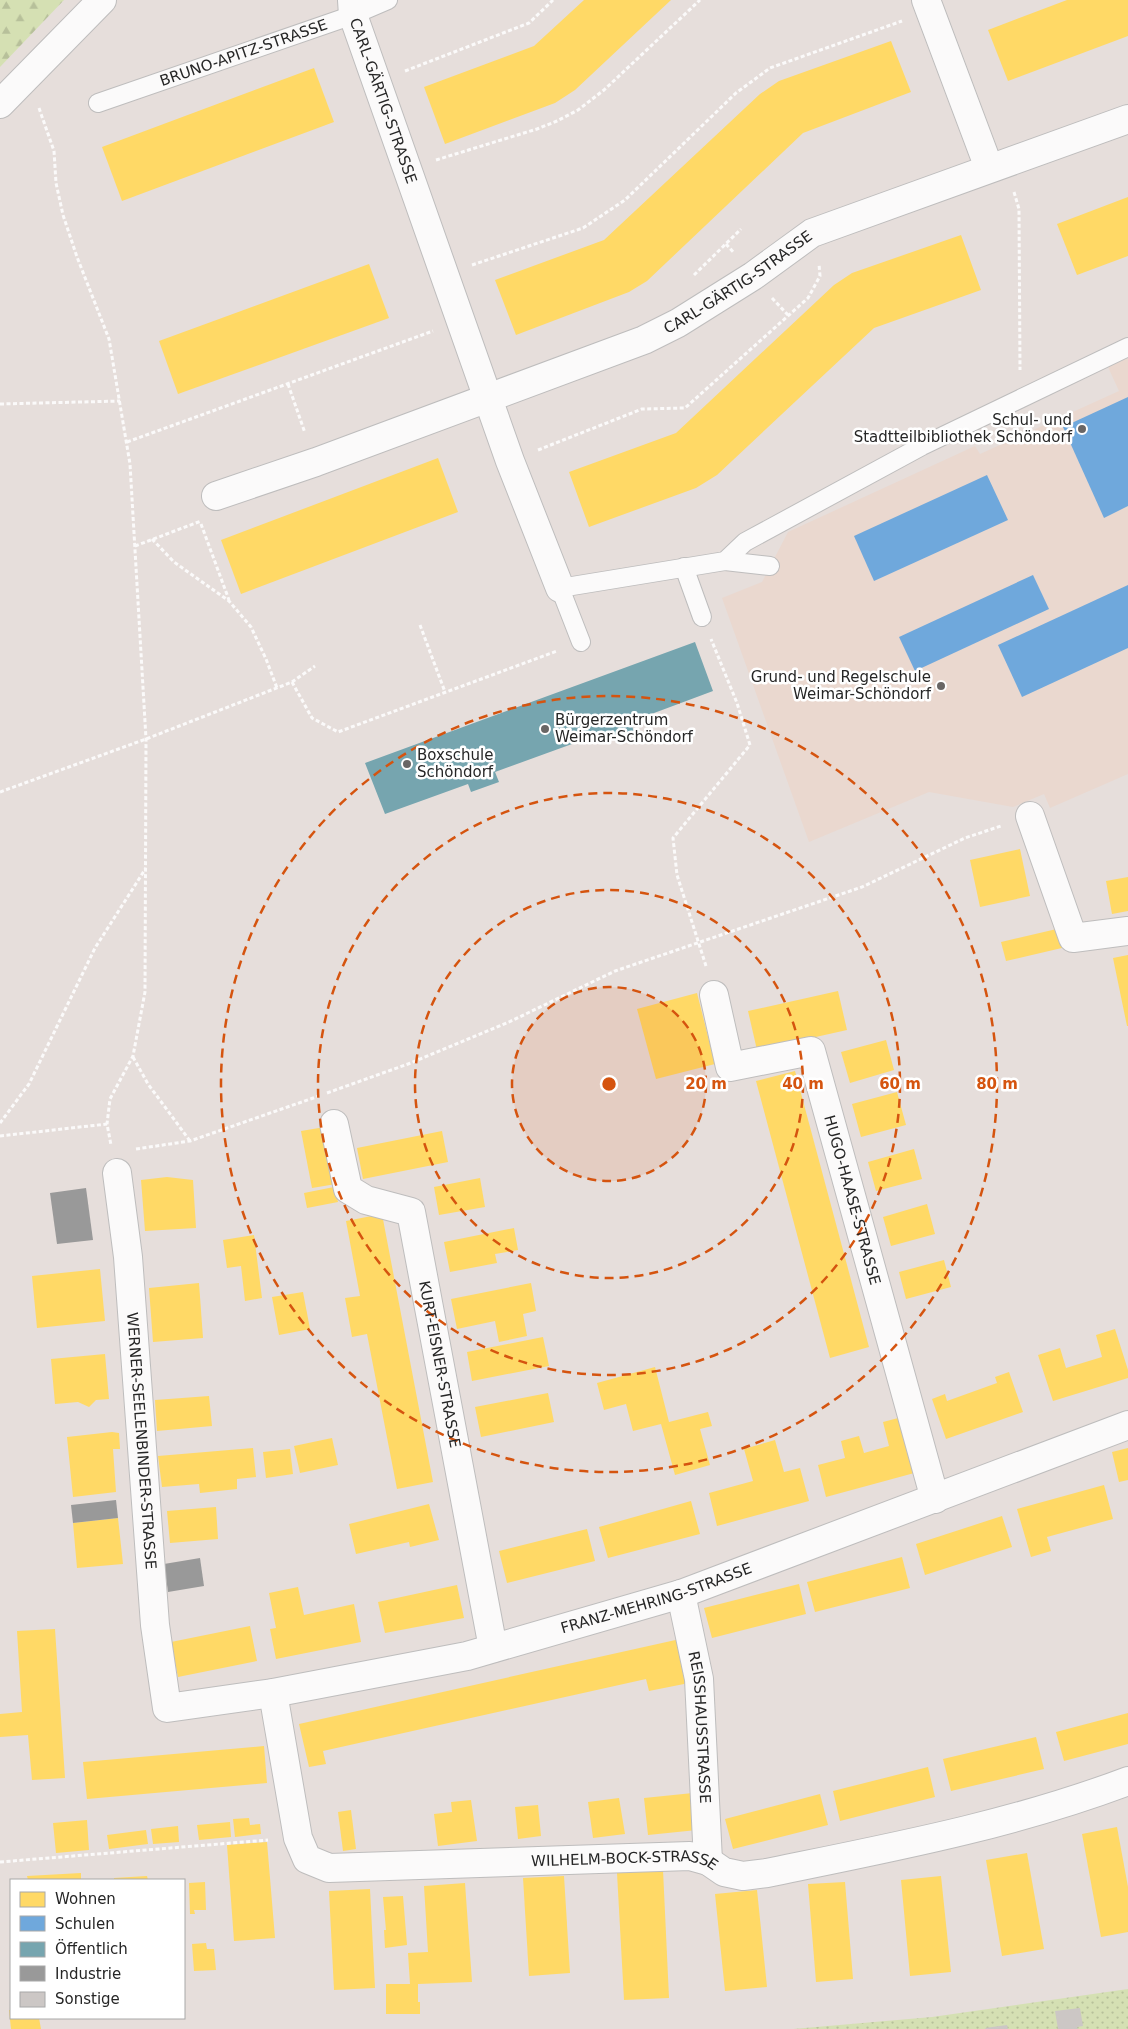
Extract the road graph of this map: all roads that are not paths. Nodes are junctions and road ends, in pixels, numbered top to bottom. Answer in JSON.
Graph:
{"nodes":[{"id":1,"x":102,"y":0,"type":"edge"},
{"id":2,"x":388,"y":0,"type":"edge"},
{"id":3,"x":928,"y":6,"type":"edge"},
{"id":4,"x":353,"y":7,"type":"edge"},
{"id":5,"x":9,"y":95,"type":"edge"},
{"id":6,"x":98,"y":102,"type":"dead end"},
{"id":7,"x":1128,"y":119,"type":"edge"},
{"id":8,"x":997,"y":166,"type":"junction"},
{"id":9,"x":1128,"y":347,"type":"edge"},
{"id":10,"x":489,"y":399,"type":"junction"},
{"id":11,"x":216,"y":496,"type":"road end"},
{"id":12,"x":725,"y":561,"type":"junction"},
{"id":13,"x":770,"y":566,"type":"dead end"},
{"id":14,"x":684,"y":567,"type":"junction"},
{"id":15,"x":560,"y":588,"type":"junction"},
{"id":16,"x":702,"y":617,"type":"road end"},
{"id":17,"x":581,"y":642,"type":"road end"},
{"id":18,"x":1028,"y":809,"type":"road end"},
{"id":19,"x":1128,"y":931,"type":"edge"},
{"id":20,"x":714,"y":995,"type":"dead end"},
{"id":21,"x":334,"y":1124,"type":"dead end"},
{"id":22,"x":117,"y":1173,"type":"dead end"},
{"id":23,"x":1128,"y":1425,"type":"edge"},
{"id":24,"x":935,"y":1499,"type":"junction"},
{"id":25,"x":681,"y":1594,"type":"junction"},
{"id":26,"x":494,"y":1648,"type":"junction"},
{"id":27,"x":272,"y":1693,"type":"junction"},
{"id":28,"x":167,"y":1708,"type":"joint"},
{"id":29,"x":1128,"y":1781,"type":"edge"},
{"id":30,"x":708,"y":1861,"type":"junction"}],
"edges":[{"from":1,"to":5,"type":"street"},
{"from":2,"to":4,"type":"lane","name":"BRUNO-APITZ-STRASSE"},
{"from":3,"to":8,"type":"street"},
{"from":4,"to":6,"type":"lane","name":"BRUNO-APITZ-STRASSE"},
{"from":4,"to":10,"type":"street","name":"CARL-GÄRTIG-STRASSE"},
{"from":7,"to":8,"type":"street","name":"CARL-GÄRTIG-STRASSE"},
{"from":8,"to":10,"type":"street","name":"CARL-GÄRTIG-STRASSE"},
{"from":9,"to":12,"type":"lane"},
{"from":10,"to":11,"type":"street","name":"CARL-GÄRTIG-STRASSE"},
{"from":10,"to":15,"type":"street","name":"CARL-GÄRTIG-STRASSE"},
{"from":12,"to":13,"type":"lane"},
{"from":12,"to":14,"type":"lane"},
{"from":14,"to":15,"type":"lane"},
{"from":14,"to":16,"type":"lane"},
{"from":15,"to":17,"type":"lane"},
{"from":18,"to":19,"type":"street"},
{"from":20,"to":24,"type":"street","name":"HUGO-HAASE-STRASSE"},
{"from":21,"to":26,"type":"street","name":"KURT-EISNER-STRASSE"},
{"from":22,"to":28,"type":"street","name":"WERNER-SEELENBINDER-STRASSE"},
{"from":23,"to":24,"type":"street","name":"FRANZ-MEHRING-STRASSE"},
{"from":24,"to":25,"type":"street","name":"FRANZ-MEHRING-STRASSE"},
{"from":25,"to":26,"type":"street","name":"FRANZ-MEHRING-STRASSE"},
{"from":25,"to":30,"type":"street","name":"REISSHAUSSTRASSE"},
{"from":26,"to":27,"type":"street","name":"FRANZ-MEHRING-STRASSE"},
{"from":27,"to":28,"type":"street","name":"FRANZ-MEHRING-STRASSE"},
{"from":27,"to":30,"type":"street","name":"WILHELM-BOCK-STRASSE"},
{"from":29,"to":30,"type":"street","name":"WILHELM-BOCK-STRASSE"}]}
